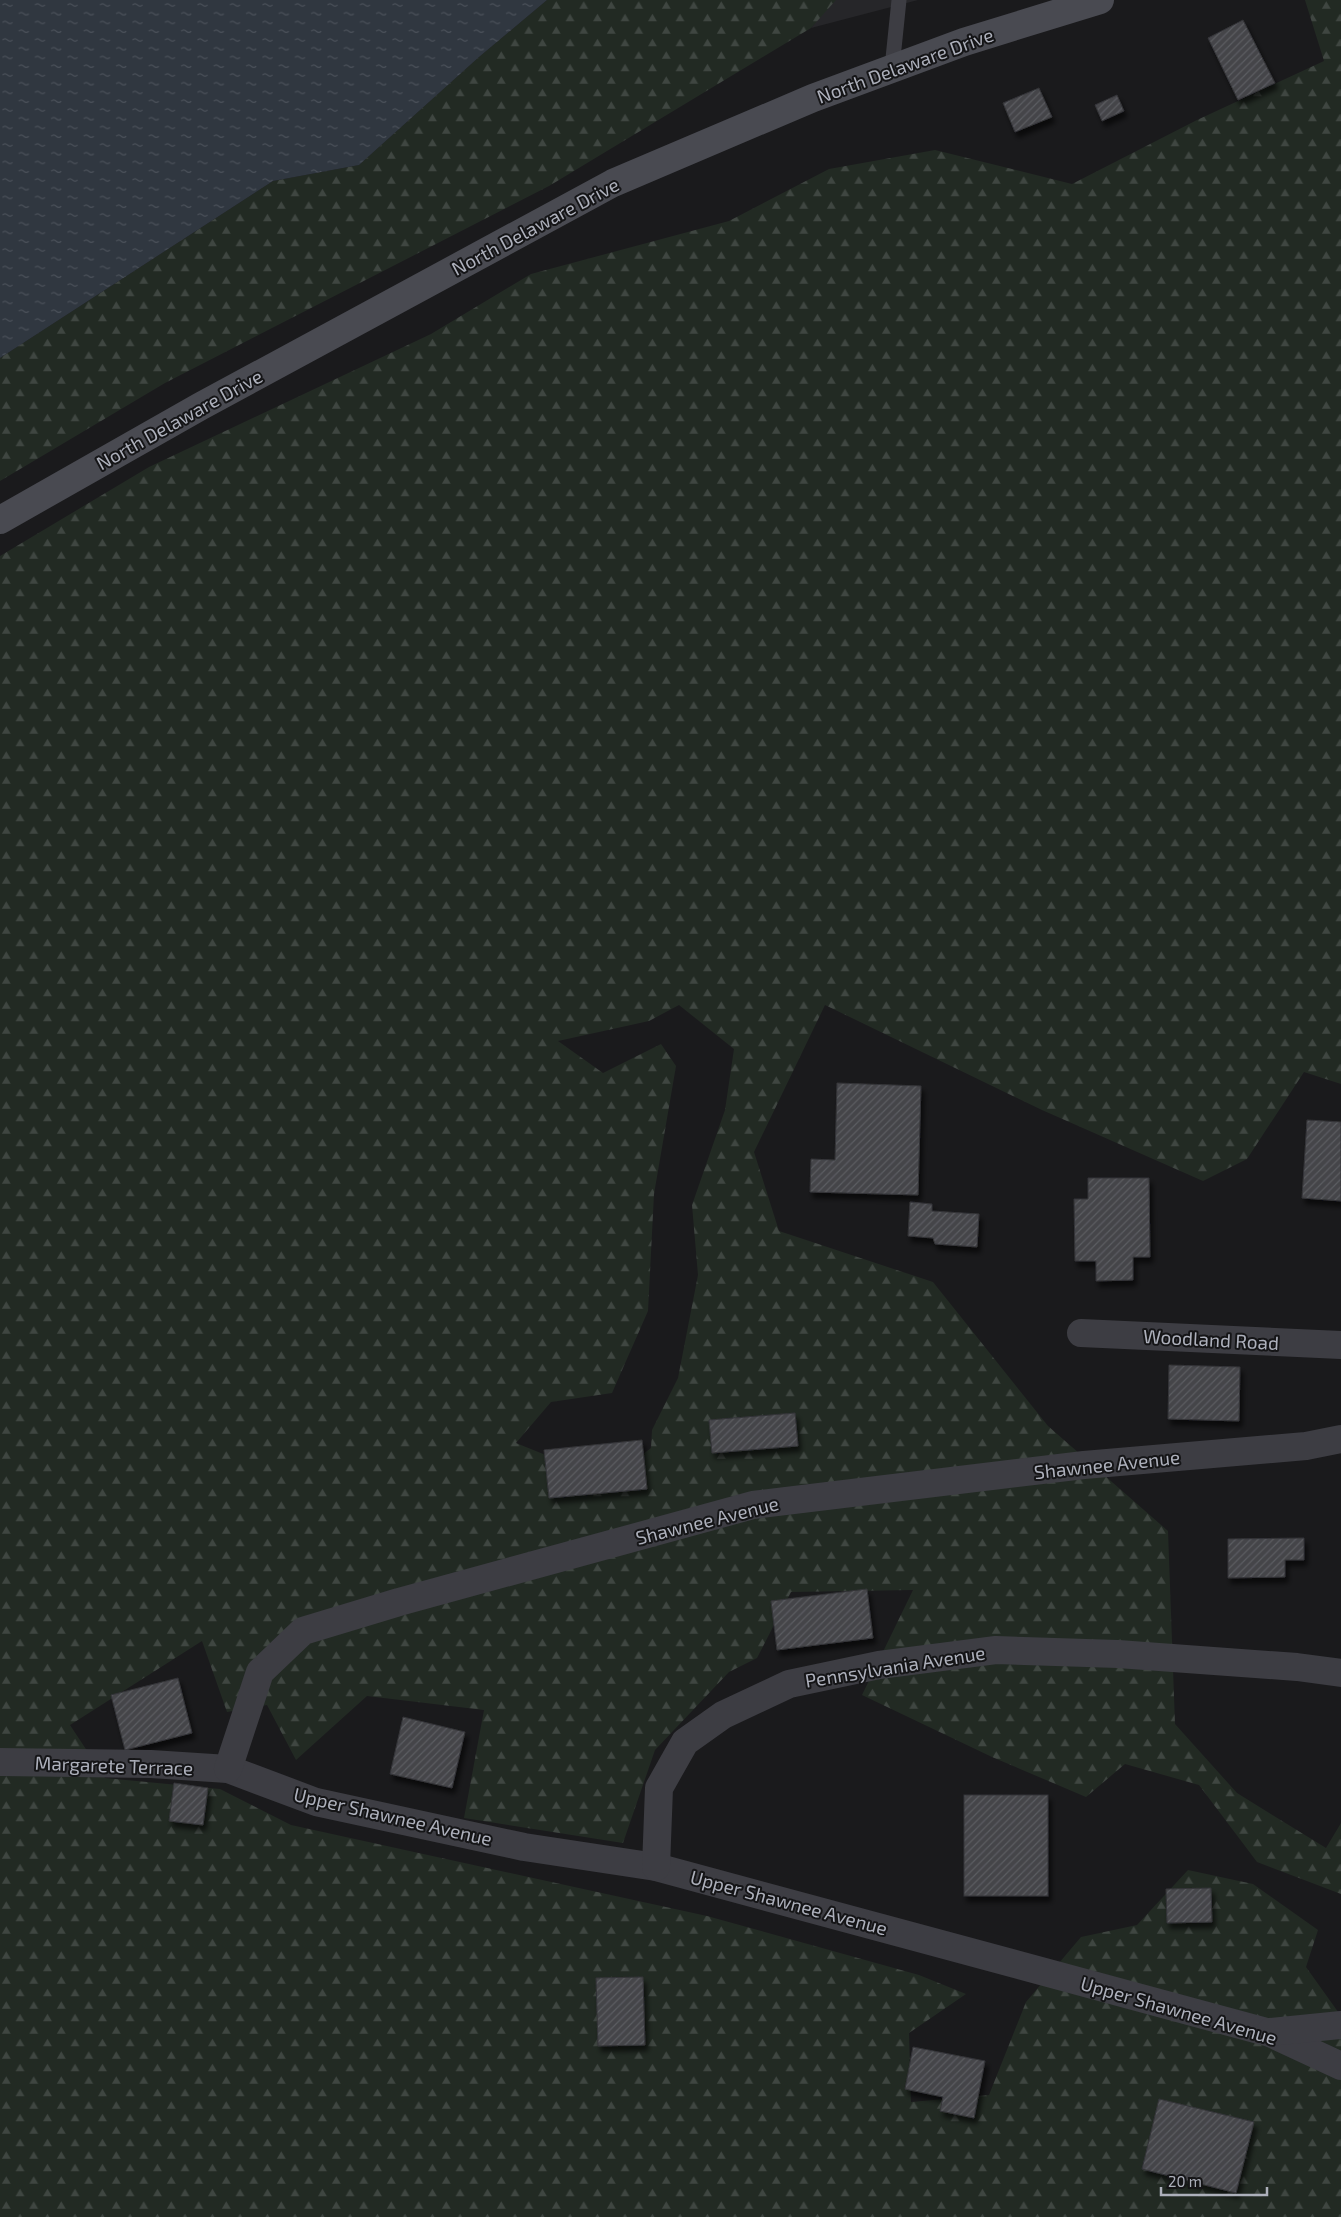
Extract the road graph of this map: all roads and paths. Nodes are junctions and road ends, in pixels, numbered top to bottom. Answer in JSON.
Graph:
{"nodes":[{"id":1,"x":899,"y":0,"type":"edge"},
{"id":2,"x":1100,"y":0,"type":"edge"},
{"id":3,"x":892,"y":68,"type":"junction"},
{"id":4,"x":0,"y":520,"type":"edge"},
{"id":5,"x":1081,"y":1333,"type":"dead end"},
{"id":6,"x":1341,"y":1345,"type":"edge"},
{"id":7,"x":1341,"y":1439,"type":"edge"},
{"id":8,"x":1341,"y":1673,"type":"edge"},
{"id":9,"x":0,"y":1762,"type":"edge"},
{"id":10,"x":228,"y":1770,"type":"junction"},
{"id":11,"x":656,"y":1867,"type":"junction"},
{"id":12,"x":1341,"y":2025,"type":"edge"},
{"id":13,"x":1270,"y":2032,"type":"junction"},
{"id":14,"x":1341,"y":2066,"type":"edge"}],
"edges":[{"from":1,"to":3,"type":"lane"},
{"from":2,"to":3,"type":"main road","name":"North Delaware Drive"},
{"from":3,"to":4,"type":"main road","name":"North Delaware Drive"},
{"from":5,"to":6,"type":"street","name":"Woodland Road"},
{"from":7,"to":10,"type":"street","name":"Shawnee Avenue"},
{"from":8,"to":11,"type":"street","name":"Pennsylvania Avenue"},
{"from":9,"to":10,"type":"street","name":"Margarete Terrace"},
{"from":10,"to":11,"type":"street","name":"Upper Shawnee Avenue"},
{"from":11,"to":13,"type":"street","name":"Upper Shawnee Avenue"},
{"from":12,"to":13,"type":"street"},
{"from":13,"to":14,"type":"street","name":"Upper Shawnee Avenue"}]}
